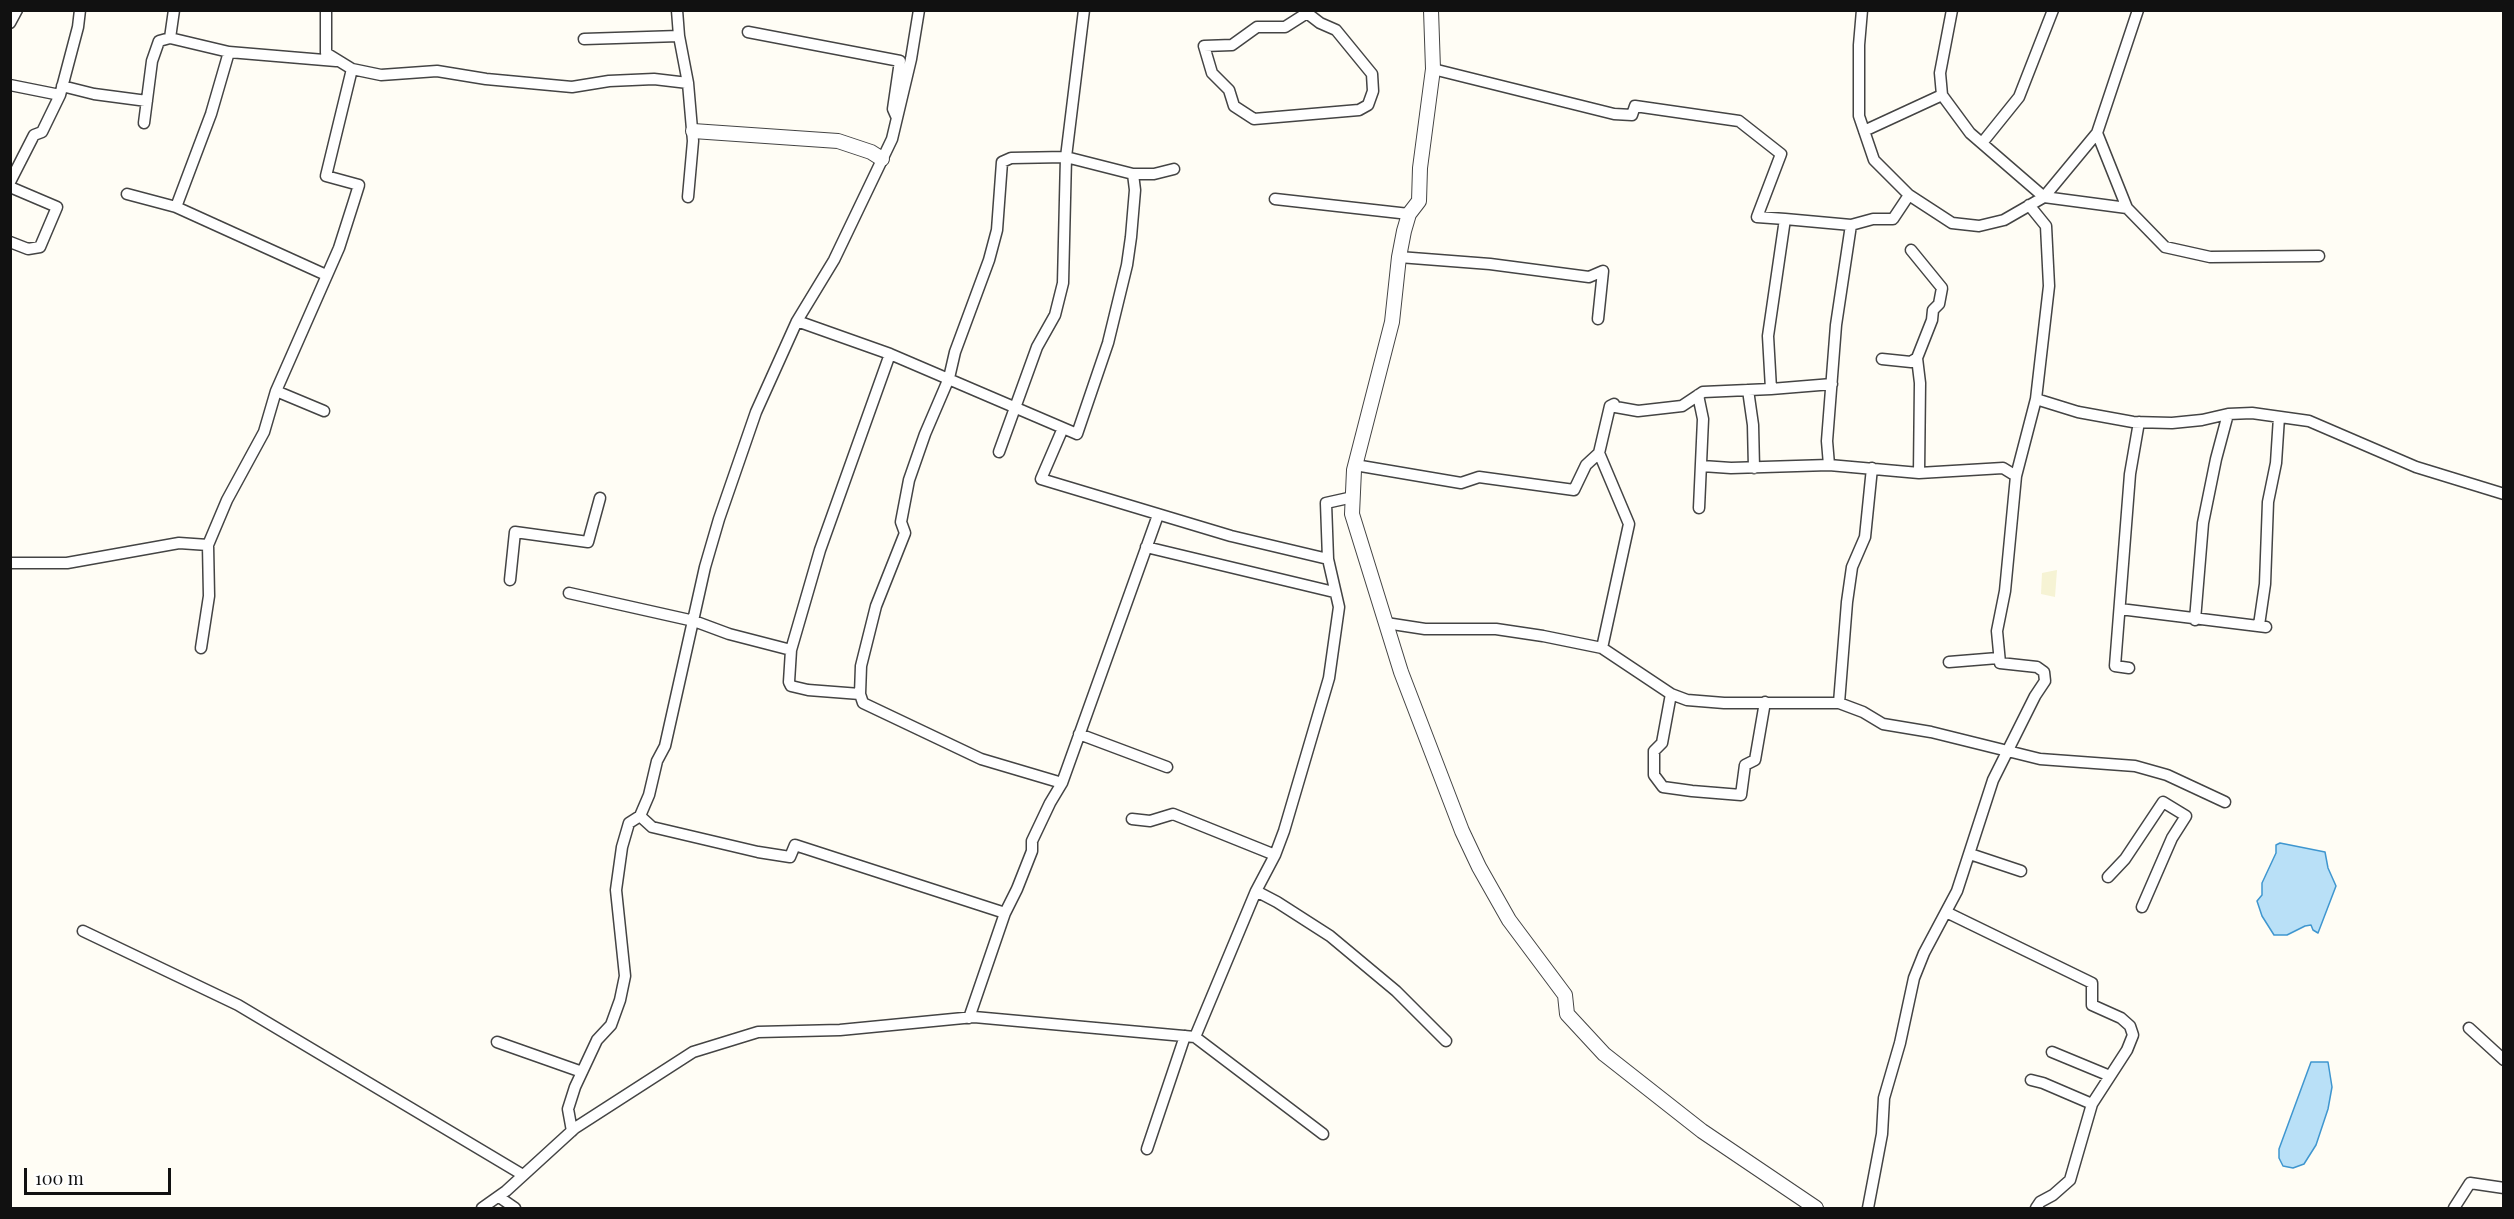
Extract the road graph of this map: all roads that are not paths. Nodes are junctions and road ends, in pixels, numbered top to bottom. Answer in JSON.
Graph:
{"nodes":[{"id":1,"x":17,"y":10,"type":"edge"},
{"id":2,"x":80,"y":10,"type":"edge"},
{"id":3,"x":174,"y":10,"type":"edge"},
{"id":4,"x":326,"y":10,"type":"edge"},
{"id":5,"x":677,"y":10,"type":"edge"},
{"id":6,"x":920,"y":10,"type":"edge"},
{"id":7,"x":1084,"y":10,"type":"edge"},
{"id":8,"x":1431,"y":10,"type":"edge"},
{"id":9,"x":1862,"y":10,"type":"edge"},
{"id":10,"x":1952,"y":10,"type":"edge"},
{"id":11,"x":2053,"y":10,"type":"edge"},
{"id":12,"x":2138,"y":10,"type":"edge"},
{"id":13,"x":1307,"y":12,"type":"edge"},
{"id":14,"x":10,"y":23,"type":"edge"},
{"id":15,"x":748,"y":32,"type":"dead end"},
{"id":16,"x":679,"y":36,"type":"junction"},
{"id":17,"x":171,"y":38,"type":"junction"},
{"id":18,"x":584,"y":39,"type":"dead end"},
{"id":19,"x":229,"y":52,"type":"junction"},
{"id":20,"x":339,"y":61,"type":"junction"},
{"id":21,"x":352,"y":69,"type":"junction"},
{"id":22,"x":1433,"y":69,"type":"junction"},
{"id":23,"x":688,"y":83,"type":"junction"},
{"id":24,"x":10,"y":85,"type":"edge"},
{"id":25,"x":61,"y":91,"type":"junction"},
{"id":26,"x":1942,"y":95,"type":"junction"},
{"id":27,"x":147,"y":101,"type":"junction"},
{"id":28,"x":897,"y":118,"type":"junction"},
{"id":29,"x":144,"y":123,"type":"dead end"},
{"id":30,"x":693,"y":131,"type":"junction"},
{"id":31,"x":1864,"y":131,"type":"junction"},
{"id":32,"x":2097,"y":133,"type":"junction"},
{"id":33,"x":1982,"y":143,"type":"junction"},
{"id":34,"x":1066,"y":157,"type":"junction"},
{"id":35,"x":882,"y":159,"type":"junction"},
{"id":36,"x":1174,"y":169,"type":"dead end"},
{"id":37,"x":1133,"y":174,"type":"junction"},
{"id":38,"x":10,"y":182,"type":"edge"},
{"id":39,"x":10,"y":187,"type":"edge"},
{"id":40,"x":127,"y":194,"type":"dead end"},
{"id":41,"x":1910,"y":195,"type":"junction"},
{"id":42,"x":2043,"y":196,"type":"junction"},
{"id":43,"x":688,"y":197,"type":"dead end"},
{"id":44,"x":1275,"y":198,"type":"dead end"},
{"id":45,"x":2029,"y":205,"type":"junction"},
{"id":46,"x":176,"y":207,"type":"junction"},
{"id":47,"x":2127,"y":208,"type":"junction"},
{"id":48,"x":1409,"y":214,"type":"junction"},
{"id":49,"x":1785,"y":219,"type":"junction"},
{"id":50,"x":1851,"y":225,"type":"junction"},
{"id":51,"x":10,"y":242,"type":"edge"},
{"id":52,"x":1911,"y":250,"type":"dead end"},
{"id":53,"x":2319,"y":256,"type":"dead end"},
{"id":54,"x":1399,"y":257,"type":"junction"},
{"id":55,"x":326,"y":275,"type":"junction"},
{"id":56,"x":1598,"y":319,"type":"dead end"},
{"id":57,"x":797,"y":321,"type":"junction"},
{"id":58,"x":890,"y":354,"type":"junction"},
{"id":59,"x":1917,"y":358,"type":"junction"},
{"id":60,"x":1882,"y":359,"type":"dead end"},
{"id":61,"x":949,"y":378,"type":"junction"},
{"id":62,"x":1832,"y":384,"type":"junction"},
{"id":63,"x":1771,"y":389,"type":"junction"},
{"id":64,"x":1748,"y":390,"type":"junction"},
{"id":65,"x":276,"y":391,"type":"junction"},
{"id":66,"x":1698,"y":395,"type":"junction"},
{"id":67,"x":2037,"y":399,"type":"junction"},
{"id":68,"x":1017,"y":408,"type":"junction"},
{"id":69,"x":324,"y":411,"type":"dead end"},
{"id":70,"x":2228,"y":414,"type":"junction"},
{"id":71,"x":2279,"y":417,"type":"junction"},
{"id":72,"x":2139,"y":422,"type":"junction"},
{"id":73,"x":1063,"y":428,"type":"junction"},
{"id":74,"x":999,"y":452,"type":"dead end"},
{"id":75,"x":1599,"y":453,"type":"junction"},
{"id":76,"x":1355,"y":465,"type":"junction"},
{"id":77,"x":1829,"y":465,"type":"junction"},
{"id":78,"x":1702,"y":466,"type":"junction"},
{"id":79,"x":1754,"y":468,"type":"junction"},
{"id":80,"x":1872,"y":468,"type":"junction"},
{"id":81,"x":1919,"y":472,"type":"junction"},
{"id":82,"x":2016,"y":477,"type":"junction"},
{"id":83,"x":2504,"y":494,"type":"edge"},
{"id":84,"x":1353,"y":497,"type":"junction"},
{"id":85,"x":600,"y":498,"type":"dead end"},
{"id":86,"x":1699,"y":508,"type":"dead end"},
{"id":87,"x":1158,"y":515,"type":"junction"},
{"id":88,"x":208,"y":545,"type":"junction"},
{"id":89,"x":1146,"y":547,"type":"junction"},
{"id":90,"x":1328,"y":559,"type":"junction"},
{"id":91,"x":10,"y":562,"type":"edge"},
{"id":92,"x":510,"y":580,"type":"dead end"},
{"id":93,"x":1334,"y":592,"type":"junction"},
{"id":94,"x":569,"y":593,"type":"dead end"},
{"id":95,"x":2120,"y":609,"type":"junction"},
{"id":96,"x":2195,"y":620,"type":"junction"},
{"id":97,"x":694,"y":621,"type":"junction"},
{"id":98,"x":1386,"y":623,"type":"junction"},
{"id":99,"x":201,"y":648,"type":"dead end"},
{"id":100,"x":1602,"y":648,"type":"junction"},
{"id":101,"x":791,"y":650,"type":"junction"},
{"id":102,"x":1998,"y":658,"type":"junction"},
{"id":103,"x":1949,"y":662,"type":"dead end"},
{"id":104,"x":2129,"y":668,"type":"dead end"},
{"id":105,"x":860,"y":694,"type":"junction"},
{"id":106,"x":1671,"y":694,"type":"junction"},
{"id":107,"x":1765,"y":702,"type":"junction"},
{"id":108,"x":1839,"y":703,"type":"junction"},
{"id":109,"x":1079,"y":734,"type":"junction"},
{"id":110,"x":2010,"y":750,"type":"junction"},
{"id":111,"x":1167,"y":767,"type":"dead end"},
{"id":112,"x":1062,"y":783,"type":"junction"},
{"id":113,"x":2225,"y":802,"type":"dead end"},
{"id":114,"x":640,"y":816,"type":"junction"},
{"id":115,"x":1132,"y":819,"type":"dead end"},
{"id":116,"x":1970,"y":854,"type":"junction"},
{"id":117,"x":1275,"y":855,"type":"junction"},
{"id":118,"x":2021,"y":871,"type":"dead end"},
{"id":119,"x":2108,"y":877,"type":"dead end"},
{"id":120,"x":1256,"y":891,"type":"junction"},
{"id":121,"x":2142,"y":907,"type":"dead end"},
{"id":122,"x":1946,"y":912,"type":"junction"},
{"id":123,"x":1005,"y":913,"type":"junction"},
{"id":124,"x":83,"y":932,"type":"dead end"},
{"id":125,"x":969,"y":1018,"type":"junction"},
{"id":126,"x":2469,"y":1028,"type":"dead end"},
{"id":127,"x":1190,"y":1036,"type":"junction"},
{"id":128,"x":1446,"y":1041,"type":"dead end"},
{"id":129,"x":497,"y":1042,"type":"dead end"},
{"id":130,"x":2052,"y":1052,"type":"dead end"},
{"id":131,"x":2504,"y":1060,"type":"edge"},
{"id":132,"x":582,"y":1072,"type":"junction"},
{"id":133,"x":2110,"y":1076,"type":"junction"},
{"id":134,"x":2031,"y":1080,"type":"dead end"},
{"id":135,"x":2092,"y":1104,"type":"junction"},
{"id":136,"x":572,"y":1131,"type":"junction"},
{"id":137,"x":1323,"y":1134,"type":"dead end"},
{"id":138,"x":1148,"y":1149,"type":"dead end"},
{"id":139,"x":523,"y":1175,"type":"junction"},
{"id":140,"x":2504,"y":1188,"type":"edge"},
{"id":141,"x":498,"y":1197,"type":"junction"},
{"id":142,"x":482,"y":1209,"type":"edge"},
{"id":143,"x":515,"y":1209,"type":"edge"},
{"id":144,"x":1816,"y":1209,"type":"edge"},
{"id":145,"x":1868,"y":1209,"type":"edge"},
{"id":146,"x":2036,"y":1209,"type":"edge"},
{"id":147,"x":2454,"y":1209,"type":"edge"}],
"edges":[{"from":1,"to":14,"type":"street"},
{"from":2,"to":25,"type":"street"},
{"from":3,"to":17,"type":"street"},
{"from":4,"to":20,"type":"street"},
{"from":5,"to":16,"type":"street"},
{"from":6,"to":28,"type":"street"},
{"from":7,"to":34,"type":"street"},
{"from":8,"to":22,"type":"street"},
{"from":9,"to":31,"type":"street"},
{"from":10,"to":26,"type":"street"},
{"from":11,"to":33,"type":"street"},
{"from":12,"to":32,"type":"street"},
{"from":13,"to":13,"type":"street"},
{"from":15,"to":28,"type":"street"},
{"from":16,"to":18,"type":"street"},
{"from":16,"to":23,"type":"street"},
{"from":17,"to":19,"type":"street"},
{"from":17,"to":27,"type":"street"},
{"from":19,"to":20,"type":"street"},
{"from":19,"to":46,"type":"street"},
{"from":20,"to":21,"type":"street"},
{"from":21,"to":23,"type":"street"},
{"from":21,"to":55,"type":"street"},
{"from":22,"to":48,"type":"street"},
{"from":22,"to":49,"type":"street"},
{"from":23,"to":30,"type":"street"},
{"from":24,"to":25,"type":"street"},
{"from":25,"to":27,"type":"street"},
{"from":25,"to":38,"type":"street"},
{"from":26,"to":31,"type":"street"},
{"from":26,"to":33,"type":"street"},
{"from":27,"to":29,"type":"street"},
{"from":28,"to":35,"type":"street"},
{"from":30,"to":35,"type":"street"},
{"from":30,"to":43,"type":"street"},
{"from":31,"to":41,"type":"street"},
{"from":32,"to":42,"type":"street"},
{"from":32,"to":47,"type":"street"},
{"from":33,"to":42,"type":"street"},
{"from":34,"to":37,"type":"street"},
{"from":34,"to":61,"type":"street"},
{"from":34,"to":68,"type":"street"},
{"from":35,"to":57,"type":"street"},
{"from":36,"to":37,"type":"street"},
{"from":37,"to":73,"type":"street"},
{"from":39,"to":51,"type":"street"},
{"from":40,"to":46,"type":"street"},
{"from":41,"to":45,"type":"street"},
{"from":41,"to":50,"type":"street"},
{"from":42,"to":45,"type":"street"},
{"from":42,"to":47,"type":"street"},
{"from":44,"to":48,"type":"street"},
{"from":45,"to":67,"type":"street"},
{"from":46,"to":55,"type":"street"},
{"from":47,"to":53,"type":"street"},
{"from":48,"to":54,"type":"street"},
{"from":49,"to":50,"type":"street"},
{"from":49,"to":63,"type":"street"},
{"from":50,"to":62,"type":"street"},
{"from":52,"to":59,"type":"street"},
{"from":54,"to":56,"type":"street"},
{"from":54,"to":76,"type":"street"},
{"from":55,"to":65,"type":"street"},
{"from":57,"to":58,"type":"street"},
{"from":57,"to":97,"type":"street"},
{"from":58,"to":61,"type":"street"},
{"from":58,"to":101,"type":"street"},
{"from":59,"to":60,"type":"street"},
{"from":59,"to":81,"type":"street"},
{"from":61,"to":68,"type":"street"},
{"from":61,"to":105,"type":"street"},
{"from":62,"to":63,"type":"street"},
{"from":62,"to":77,"type":"street"},
{"from":63,"to":64,"type":"street"},
{"from":64,"to":66,"type":"street"},
{"from":64,"to":79,"type":"street"},
{"from":65,"to":69,"type":"street"},
{"from":65,"to":88,"type":"street"},
{"from":66,"to":75,"type":"street"},
{"from":66,"to":78,"type":"street"},
{"from":67,"to":72,"type":"street"},
{"from":67,"to":82,"type":"street"},
{"from":68,"to":73,"type":"street"},
{"from":68,"to":74,"type":"street"},
{"from":70,"to":71,"type":"street"},
{"from":70,"to":72,"type":"street"},
{"from":70,"to":96,"type":"street"},
{"from":71,"to":83,"type":"street"},
{"from":71,"to":96,"type":"street"},
{"from":72,"to":95,"type":"street"},
{"from":73,"to":87,"type":"street"},
{"from":75,"to":76,"type":"street"},
{"from":75,"to":100,"type":"street"},
{"from":76,"to":84,"type":"street"},
{"from":77,"to":79,"type":"street"},
{"from":77,"to":80,"type":"street"},
{"from":78,"to":79,"type":"street"},
{"from":78,"to":86,"type":"street"},
{"from":80,"to":81,"type":"street"},
{"from":80,"to":108,"type":"street"},
{"from":81,"to":82,"type":"street"},
{"from":82,"to":102,"type":"street"},
{"from":84,"to":90,"type":"street"},
{"from":84,"to":98,"type":"street"},
{"from":85,"to":92,"type":"street"},
{"from":87,"to":89,"type":"street"},
{"from":87,"to":90,"type":"street"},
{"from":88,"to":91,"type":"street"},
{"from":88,"to":99,"type":"street"},
{"from":89,"to":93,"type":"street"},
{"from":89,"to":109,"type":"street"},
{"from":90,"to":93,"type":"street"},
{"from":93,"to":117,"type":"street"},
{"from":94,"to":97,"type":"street"},
{"from":95,"to":96,"type":"street"},
{"from":95,"to":104,"type":"street"},
{"from":97,"to":101,"type":"street"},
{"from":97,"to":114,"type":"street"},
{"from":98,"to":100,"type":"street"},
{"from":98,"to":144,"type":"street"},
{"from":100,"to":106,"type":"street"},
{"from":101,"to":105,"type":"street"},
{"from":102,"to":103,"type":"street"},
{"from":102,"to":110,"type":"street"},
{"from":105,"to":112,"type":"street"},
{"from":106,"to":107,"type":"street"},
{"from":106,"to":107,"type":"street"},
{"from":107,"to":108,"type":"street"},
{"from":108,"to":110,"type":"street"},
{"from":109,"to":111,"type":"street"},
{"from":109,"to":112,"type":"street"},
{"from":110,"to":113,"type":"street"},
{"from":110,"to":116,"type":"street"},
{"from":112,"to":123,"type":"street"},
{"from":114,"to":123,"type":"street"},
{"from":114,"to":132,"type":"street"},
{"from":115,"to":117,"type":"street"},
{"from":116,"to":118,"type":"street"},
{"from":116,"to":122,"type":"street"},
{"from":117,"to":120,"type":"street"},
{"from":119,"to":121,"type":"street"},
{"from":120,"to":127,"type":"street"},
{"from":120,"to":128,"type":"street"},
{"from":122,"to":133,"type":"street"},
{"from":122,"to":145,"type":"street"},
{"from":123,"to":125,"type":"street"},
{"from":124,"to":139,"type":"street"},
{"from":125,"to":127,"type":"street"},
{"from":125,"to":136,"type":"street"},
{"from":126,"to":131,"type":"street"},
{"from":127,"to":137,"type":"street"},
{"from":127,"to":138,"type":"street"},
{"from":129,"to":132,"type":"street"},
{"from":130,"to":133,"type":"street"},
{"from":132,"to":136,"type":"street"},
{"from":133,"to":135,"type":"street"},
{"from":134,"to":135,"type":"street"},
{"from":135,"to":146,"type":"street"},
{"from":136,"to":139,"type":"street"},
{"from":139,"to":141,"type":"street"},
{"from":140,"to":147,"type":"street"},
{"from":141,"to":142,"type":"street"},
{"from":141,"to":143,"type":"street"}]}
